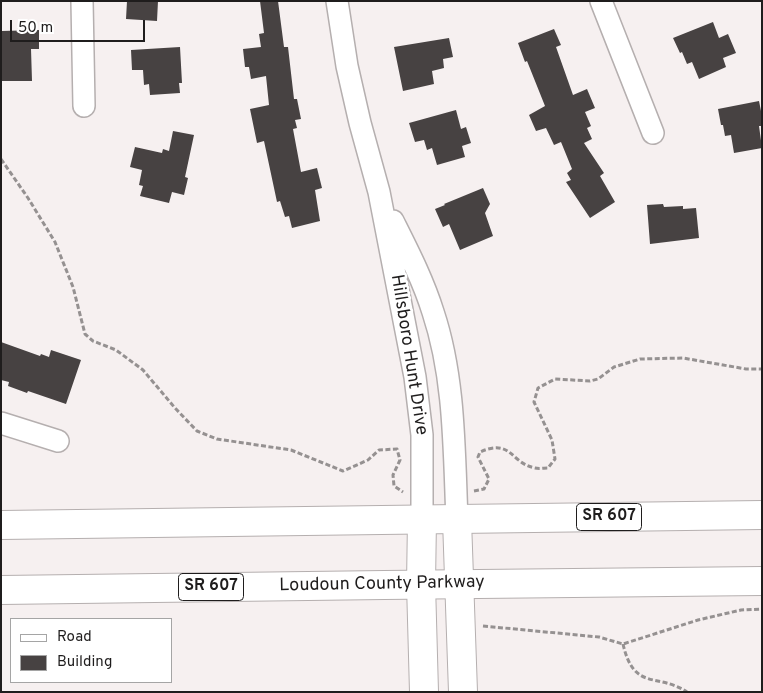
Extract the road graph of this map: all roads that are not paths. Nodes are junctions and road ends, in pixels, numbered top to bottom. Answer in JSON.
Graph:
{"nodes":[{"id":1,"x":82,"y":1,"type":"edge"},
{"id":2,"x":337,"y":1,"type":"edge"},
{"id":3,"x":601,"y":1,"type":"edge"},
{"id":4,"x":84,"y":106,"type":"dead end"},
{"id":5,"x":653,"y":132,"type":"dead end"},
{"id":6,"x":379,"y":192,"type":"junction"},
{"id":7,"x":1,"y":422,"type":"edge"},
{"id":8,"x":58,"y":441,"type":"dead end"},
{"id":9,"x":422,"y":507,"type":"junction"},
{"id":10,"x":456,"y":507,"type":"junction"},
{"id":11,"x":762,"y":515,"type":"edge"},
{"id":12,"x":1,"y":525,"type":"edge"},
{"id":13,"x":762,"y":581,"type":"edge"},
{"id":14,"x":421,"y":584,"type":"junction"},
{"id":15,"x":459,"y":585,"type":"junction"},
{"id":16,"x":1,"y":590,"type":"edge"},
{"id":17,"x":424,"y":692,"type":"edge"},
{"id":18,"x":463,"y":692,"type":"edge"}],
"edges":[{"from":1,"to":4,"type":"street"},
{"from":2,"to":6,"type":"street","name":"Hillsboro Hunt Drive"},
{"from":3,"to":5,"type":"street"},
{"from":6,"to":9,"type":"street","name":"Hillsboro Hunt Drive"},
{"from":6,"to":10,"type":"street","name":"Hillsboro Hunt Drive"},
{"from":7,"to":8,"type":"street"},
{"from":9,"to":10,"type":"main road","number":"SR 607"},
{"from":9,"to":12,"type":"main road","number":"SR 607"},
{"from":9,"to":14,"type":"main road"},
{"from":10,"to":11,"type":"main road","number":"SR 607"},
{"from":10,"to":15,"type":"main road"},
{"from":13,"to":15,"type":"main road","name":"Loudoun County Parkway","number":"SR 607"},
{"from":14,"to":15,"type":"main road","name":"Loudoun County Parkway","number":"SR 607"},
{"from":14,"to":16,"type":"main road","name":"Loudoun County Parkway","number":"SR 607"},
{"from":14,"to":17,"type":"main road"},
{"from":15,"to":18,"type":"main road"}]}
